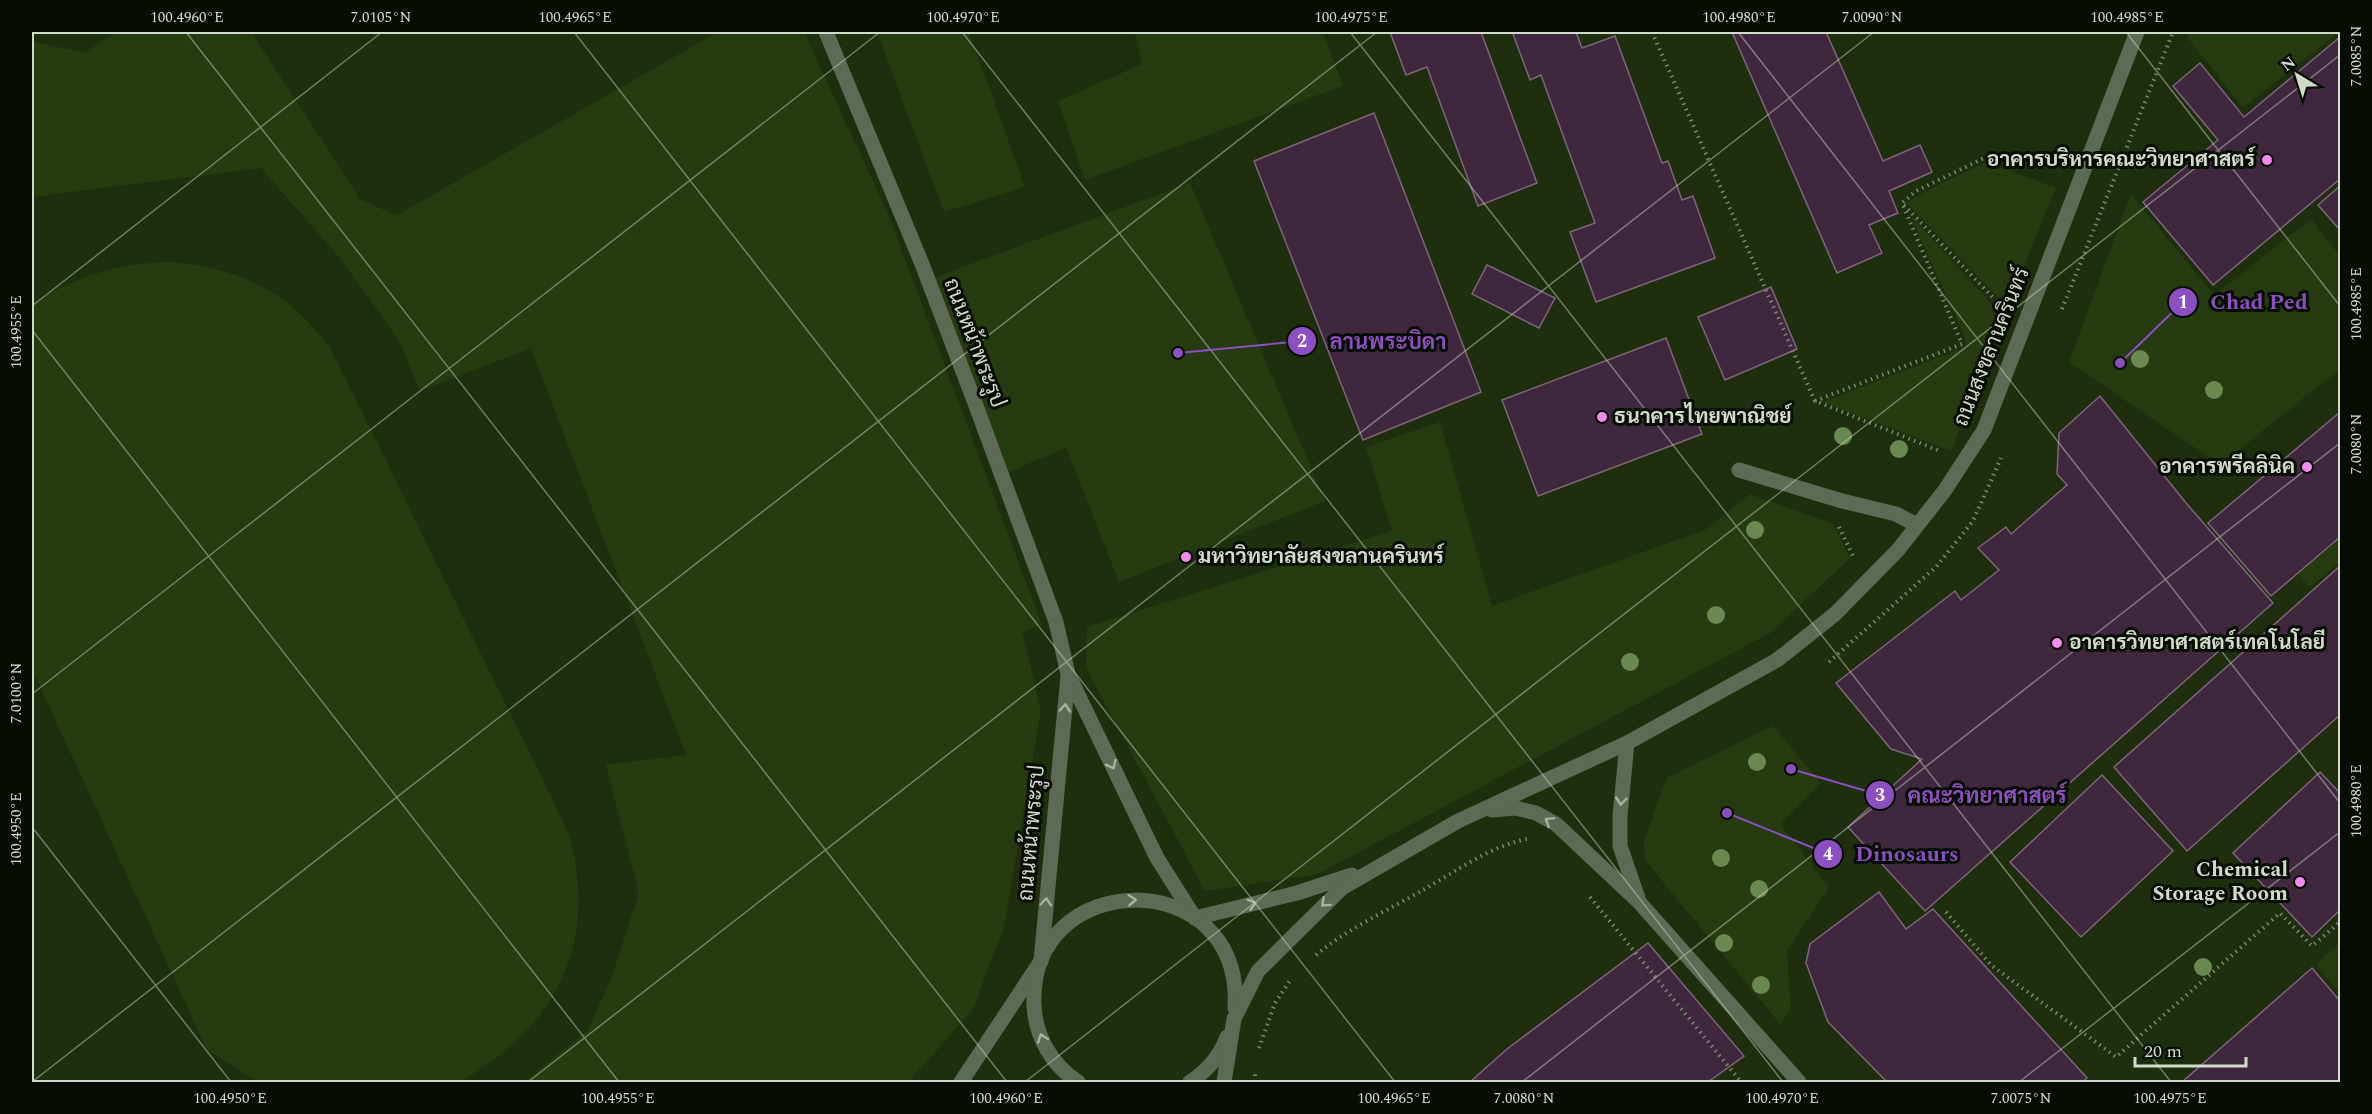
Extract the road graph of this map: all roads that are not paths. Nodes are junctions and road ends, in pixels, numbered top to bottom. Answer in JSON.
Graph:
{"nodes":[{"id":1,"x":826,"y":32,"type":"edge"},
{"id":2,"x":2138,"y":32,"type":"edge"},
{"id":3,"x":1739,"y":470,"type":"dead end"},
{"id":4,"x":1917,"y":525,"type":"junction"},
{"id":5,"x":1068,"y":674,"type":"junction"},
{"id":6,"x":1627,"y":743,"type":"junction"},
{"id":7,"x":1481,"y":811,"type":"junction"},
{"id":8,"x":1372,"y":868,"type":"junction"},
{"id":9,"x":1639,"y":902,"type":"junction"},
{"id":10,"x":1195,"y":918,"type":"junction"},
{"id":11,"x":1041,"y":961,"type":"junction"},
{"id":12,"x":1234,"y":1018,"type":"junction"},
{"id":13,"x":961,"y":1083,"type":"edge"},
{"id":14,"x":1078,"y":1083,"type":"edge"},
{"id":15,"x":1190,"y":1083,"type":"edge"},
{"id":16,"x":1224,"y":1083,"type":"edge"},
{"id":17,"x":1799,"y":1083,"type":"edge"}],
"edges":[{"from":1,"to":5,"type":"street","name":"ถนนหน้าพระรูป"},
{"from":2,"to":4,"type":"street","name":"ถนนสงขลานครินทร์"},
{"from":3,"to":4,"type":"street"},
{"from":4,"to":6,"type":"street","name":"ถนนสงขลานครินทร์"},
{"from":5,"to":10,"type":"street","name":"ถนนหน้าพระรูป","one_way":true},
{"from":11,"to":5,"type":"street","name":"ถนนหน้าพระรูป","one_way":true},
{"from":6,"to":7,"type":"street","name":"ถนนสงขลานครินทร์"},
{"from":6,"to":9,"type":"street","one_way":true},
{"from":7,"to":8,"type":"street"},
{"from":9,"to":7,"type":"street","one_way":true},
{"from":10,"to":8,"type":"street","one_way":true},
{"from":8,"to":12,"type":"street","one_way":true},
{"from":9,"to":17,"type":"street"},
{"from":11,"to":10,"type":"street","one_way":true},
{"from":10,"to":12,"type":"street"},
{"from":11,"to":13,"type":"street"},
{"from":14,"to":11,"type":"street","one_way":true},
{"from":12,"to":15,"type":"street"},
{"from":12,"to":16,"type":"street"}]}
